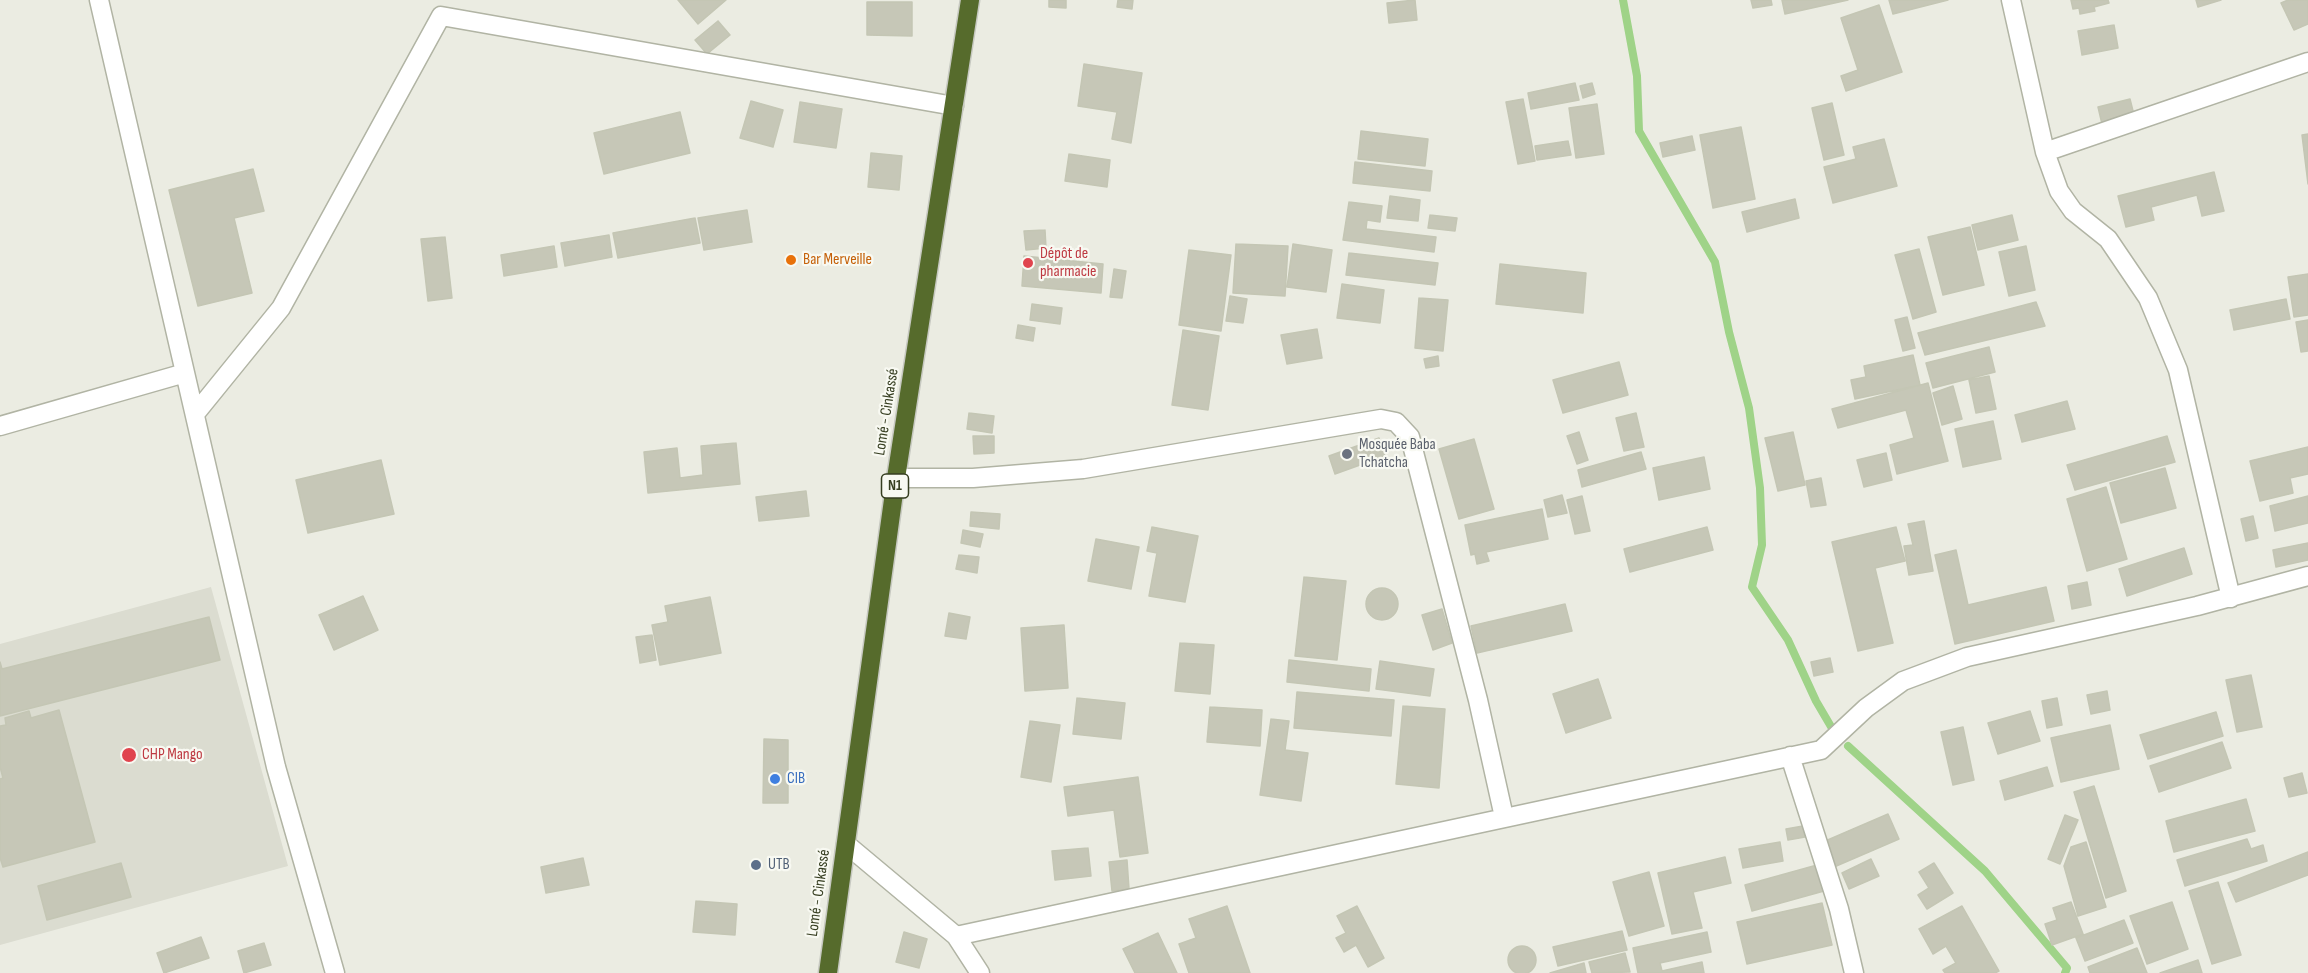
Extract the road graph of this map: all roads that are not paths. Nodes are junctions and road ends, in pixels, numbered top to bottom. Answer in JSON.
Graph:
{"nodes":[{"id":1,"x":99,"y":0,"type":"edge"},
{"id":2,"x":970,"y":0,"type":"edge"},
{"id":3,"x":2011,"y":0,"type":"edge"},
{"id":4,"x":2308,"y":62,"type":"edge"},
{"id":5,"x":954,"y":106,"type":"junction"},
{"id":6,"x":2045,"y":152,"type":"junction"},
{"id":7,"x":185,"y":373,"type":"junction"},
{"id":8,"x":195,"y":414,"type":"junction"},
{"id":9,"x":0,"y":426,"type":"edge"},
{"id":10,"x":896,"y":478,"type":"junction"},
{"id":11,"x":2308,"y":576,"type":"edge"},
{"id":12,"x":2231,"y":598,"type":"junction"},
{"id":13,"x":1790,"y":756,"type":"junction"},
{"id":14,"x":1504,"y":817,"type":"junction"},
{"id":15,"x":846,"y":844,"type":"junction"},
{"id":16,"x":956,"y":936,"type":"junction"},
{"id":17,"x":335,"y":973,"type":"edge"},
{"id":18,"x":828,"y":973,"type":"edge"},
{"id":19,"x":980,"y":973,"type":"edge"},
{"id":20,"x":1854,"y":973,"type":"edge"}],
"edges":[{"from":1,"to":7,"type":"street"},
{"from":2,"to":5,"type":"highway","name":"Lomé - Cinkassé","number":"N1"},
{"from":3,"to":6,"type":"street"},
{"from":4,"to":6,"type":"street"},
{"from":5,"to":8,"type":"street"},
{"from":5,"to":10,"type":"highway","name":"Lomé - Cinkassé","number":"N1"},
{"from":6,"to":12,"type":"street"},
{"from":7,"to":8,"type":"street"},
{"from":7,"to":9,"type":"street"},
{"from":8,"to":17,"type":"street"},
{"from":10,"to":14,"type":"street"},
{"from":10,"to":15,"type":"highway","name":"Lomé - Cinkassé","number":"N1"},
{"from":11,"to":12,"type":"street"},
{"from":12,"to":13,"type":"street"},
{"from":13,"to":14,"type":"street"},
{"from":13,"to":20,"type":"street"},
{"from":14,"to":16,"type":"street"},
{"from":15,"to":16,"type":"street"},
{"from":15,"to":18,"type":"highway","name":"Lomé - Cinkassé","number":"N1"},
{"from":16,"to":19,"type":"street"}]}
